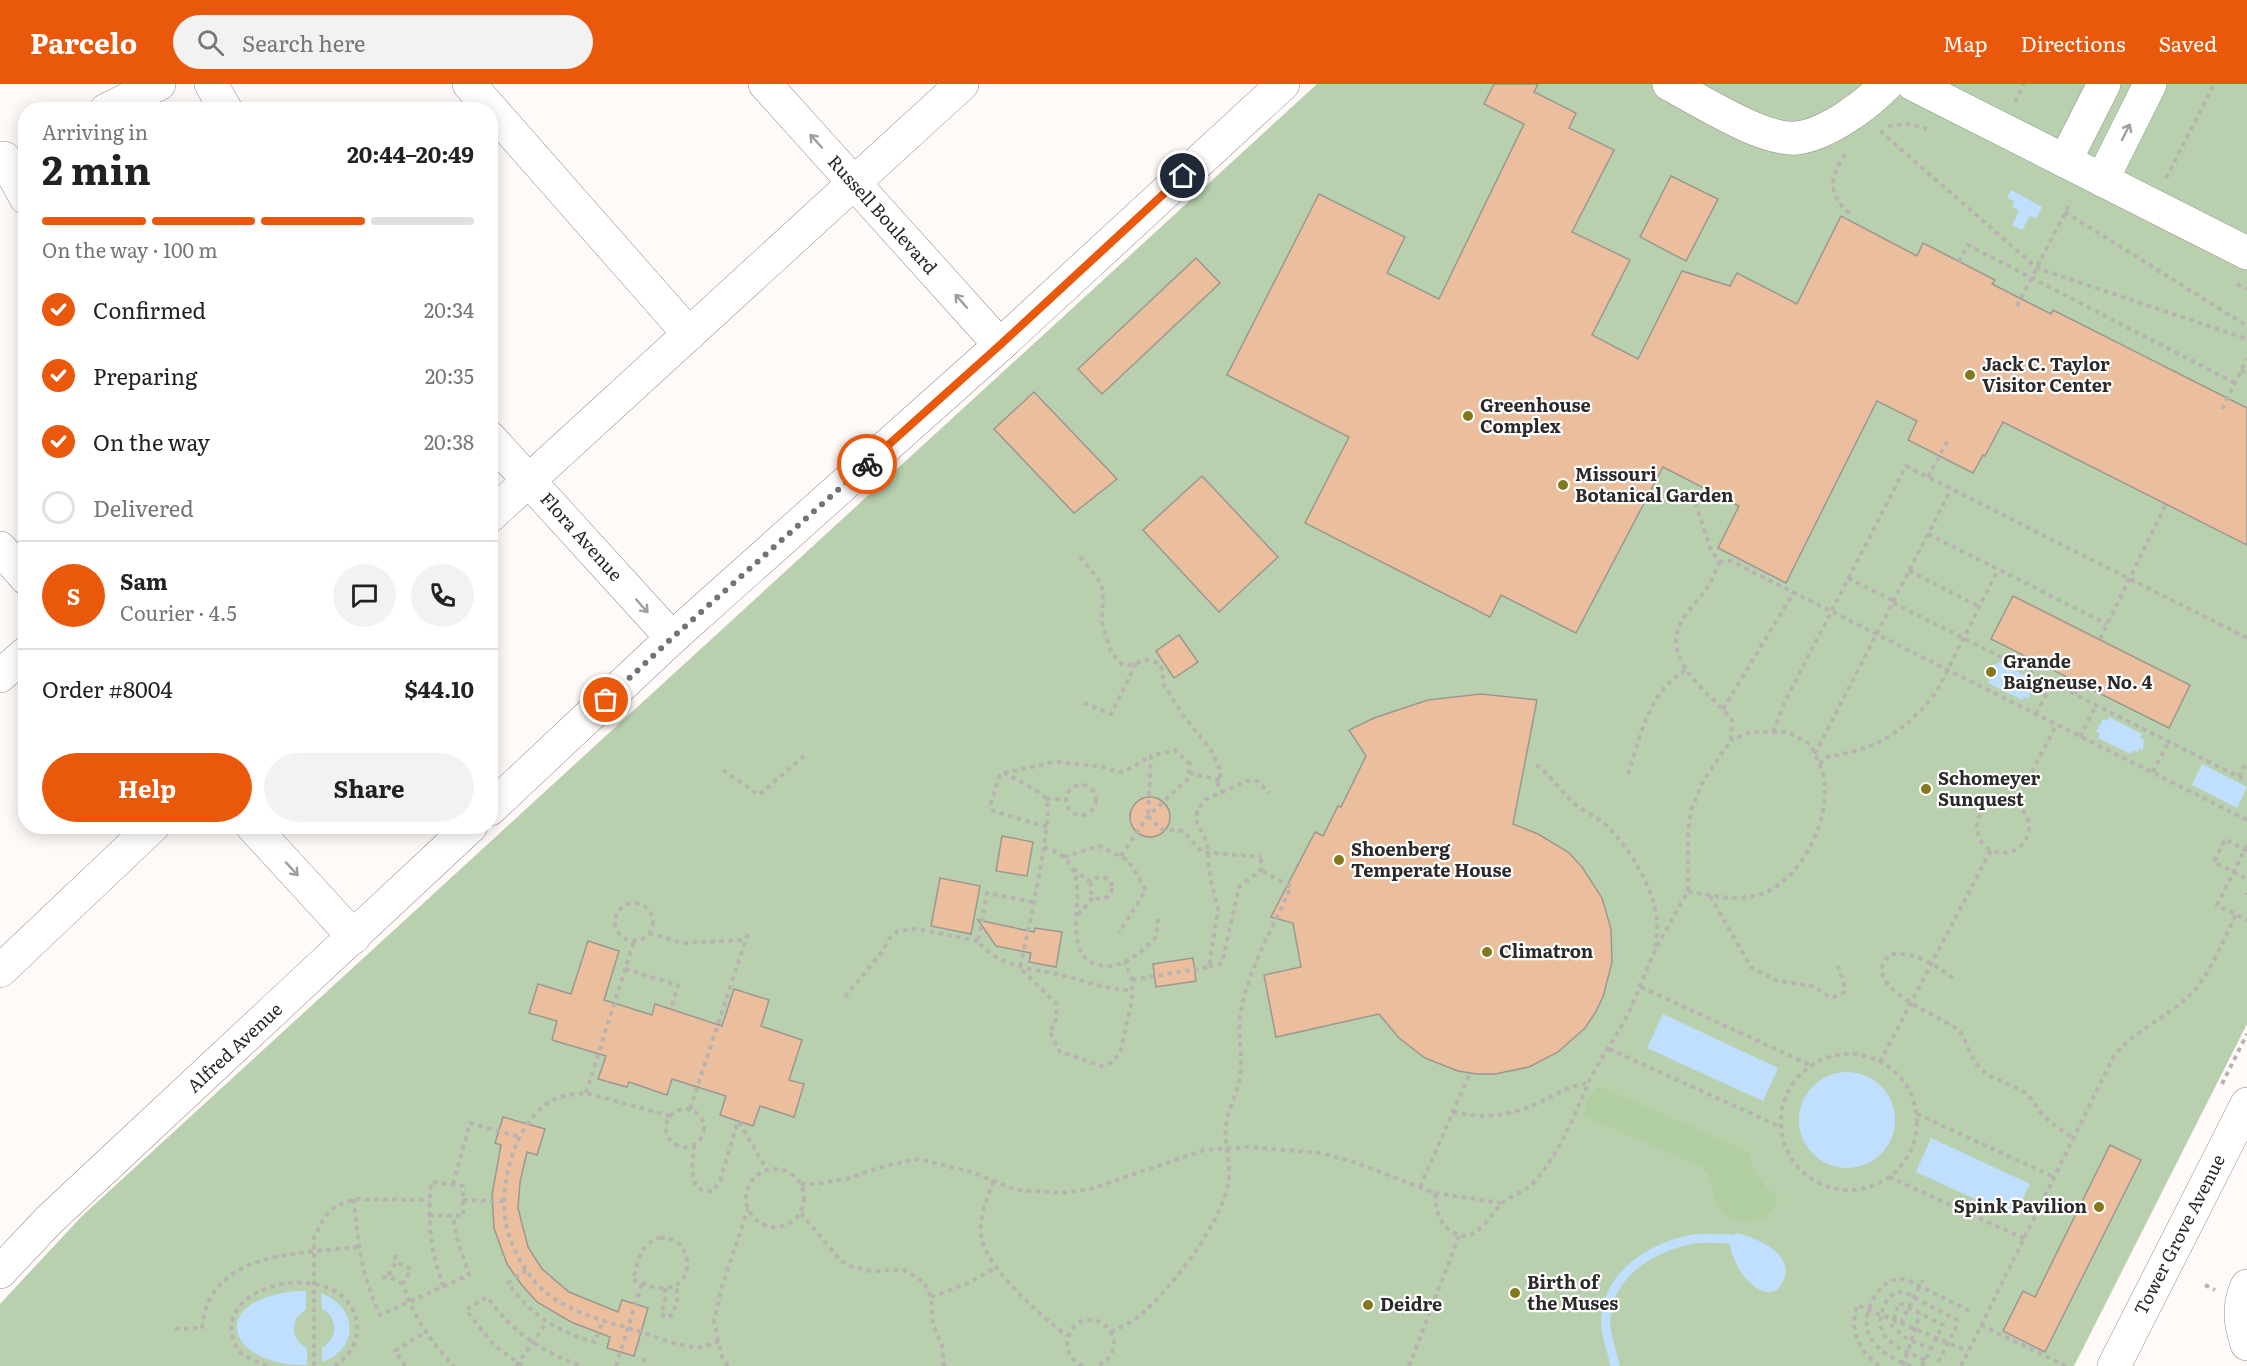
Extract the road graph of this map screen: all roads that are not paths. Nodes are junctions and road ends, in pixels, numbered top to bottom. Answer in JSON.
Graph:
{"nodes":[{"id":1,"x":159,"y":84,"type":"edge"},
{"id":2,"x":211,"y":84,"type":"edge"},
{"id":3,"x":469,"y":84,"type":"edge"},
{"id":4,"x":765,"y":84,"type":"edge"},
{"id":5,"x":962,"y":84,"type":"edge"},
{"id":6,"x":1283,"y":84,"type":"edge"},
{"id":7,"x":1669,"y":84,"type":"edge"},
{"id":8,"x":1887,"y":84,"type":"edge"},
{"id":9,"x":1913,"y":84,"type":"edge"},
{"id":10,"x":2104,"y":84,"type":"edge"},
{"id":11,"x":2150,"y":84,"type":"edge"},
{"id":12,"x":122,"y":102,"type":"edge"},
{"id":13,"x":221,"y":102,"type":"edge"},
{"id":14,"x":485,"y":102,"type":"edge"},
{"id":15,"x":498,"y":117,"type":"edge"},
{"id":16,"x":10,"y":156,"type":"edge"},
{"id":17,"x":2065,"y":161,"type":"junction"},
{"id":18,"x":18,"y":177,"type":"edge"},
{"id":19,"x":2102,"y":180,"type":"junction"},
{"id":20,"x":854,"y":184,"type":"junction"},
{"id":21,"x":2247,"y":253,"type":"edge"},
{"id":22,"x":689,"y":334,"type":"junction"},
{"id":23,"x":1000,"y":345,"type":"junction"},
{"id":24,"x":498,"y":446,"type":"edge"},
{"id":25,"x":530,"y":480,"type":"junction"},
{"id":26,"x":498,"y":509,"type":"edge"},
{"id":27,"x":0,"y":548,"type":"edge"},
{"id":28,"x":18,"y":569,"type":"edge"},
{"id":29,"x":672,"y":638,"type":"junction"},
{"id":30,"x":18,"y":660,"type":"edge"},
{"id":31,"x":0,"y":676,"type":"edge"},
{"id":32,"x":498,"y":801,"type":"edge"},
{"id":33,"x":145,"y":834,"type":"edge"},
{"id":34,"x":259,"y":834,"type":"edge"},
{"id":35,"x":463,"y":834,"type":"edge"},
{"id":36,"x":354,"y":937,"type":"junction"},
{"id":37,"x":0,"y":971,"type":"edge"},
{"id":38,"x":2247,"y":1104,"type":"edge"},
{"id":39,"x":0,"y":1272,"type":"edge"},
{"id":40,"x":2247,"y":1286,"type":"edge"},
{"id":41,"x":2247,"y":1344,"type":"edge"},
{"id":42,"x":2114,"y":1366,"type":"edge"}],
"edges":[{"from":1,"to":12,"type":"street"},
{"from":2,"to":13,"type":"street"},
{"from":3,"to":14,"type":"street"},
{"from":20,"to":4,"type":"street","name":"Russell Boulevard","one_way":true},
{"from":5,"to":20,"type":"street"},
{"from":6,"to":23,"type":"street"},
{"from":7,"to":8,"type":"street"},
{"from":9,"to":17,"type":"street"},
{"from":10,"to":17,"type":"street"},
{"from":19,"to":11,"type":"street","one_way":true},
{"from":15,"to":22,"type":"street"},
{"from":16,"to":18,"type":"street"},
{"from":17,"to":19,"type":"street"},
{"from":19,"to":21,"type":"street"},
{"from":20,"to":22,"type":"street"},
{"from":23,"to":20,"type":"street","name":"Russell Boulevard","one_way":true},
{"from":22,"to":25,"type":"street"},
{"from":23,"to":29,"type":"street"},
{"from":24,"to":25,"type":"street","name":"Flora Avenue"},
{"from":25,"to":26,"type":"street"},
{"from":25,"to":29,"type":"street","name":"Flora Avenue","one_way":true},
{"from":27,"to":28,"type":"street"},
{"from":29,"to":32,"type":"street"},
{"from":30,"to":31,"type":"street"},
{"from":33,"to":37,"type":"street"},
{"from":34,"to":36,"type":"street","one_way":true},
{"from":35,"to":36,"type":"street","name":"Alfred Avenue"},
{"from":36,"to":39,"type":"street","name":"Alfred Avenue"},
{"from":38,"to":42,"type":"street","name":"Tower Grove Avenue"},
{"from":40,"to":41,"type":"street"}]}
